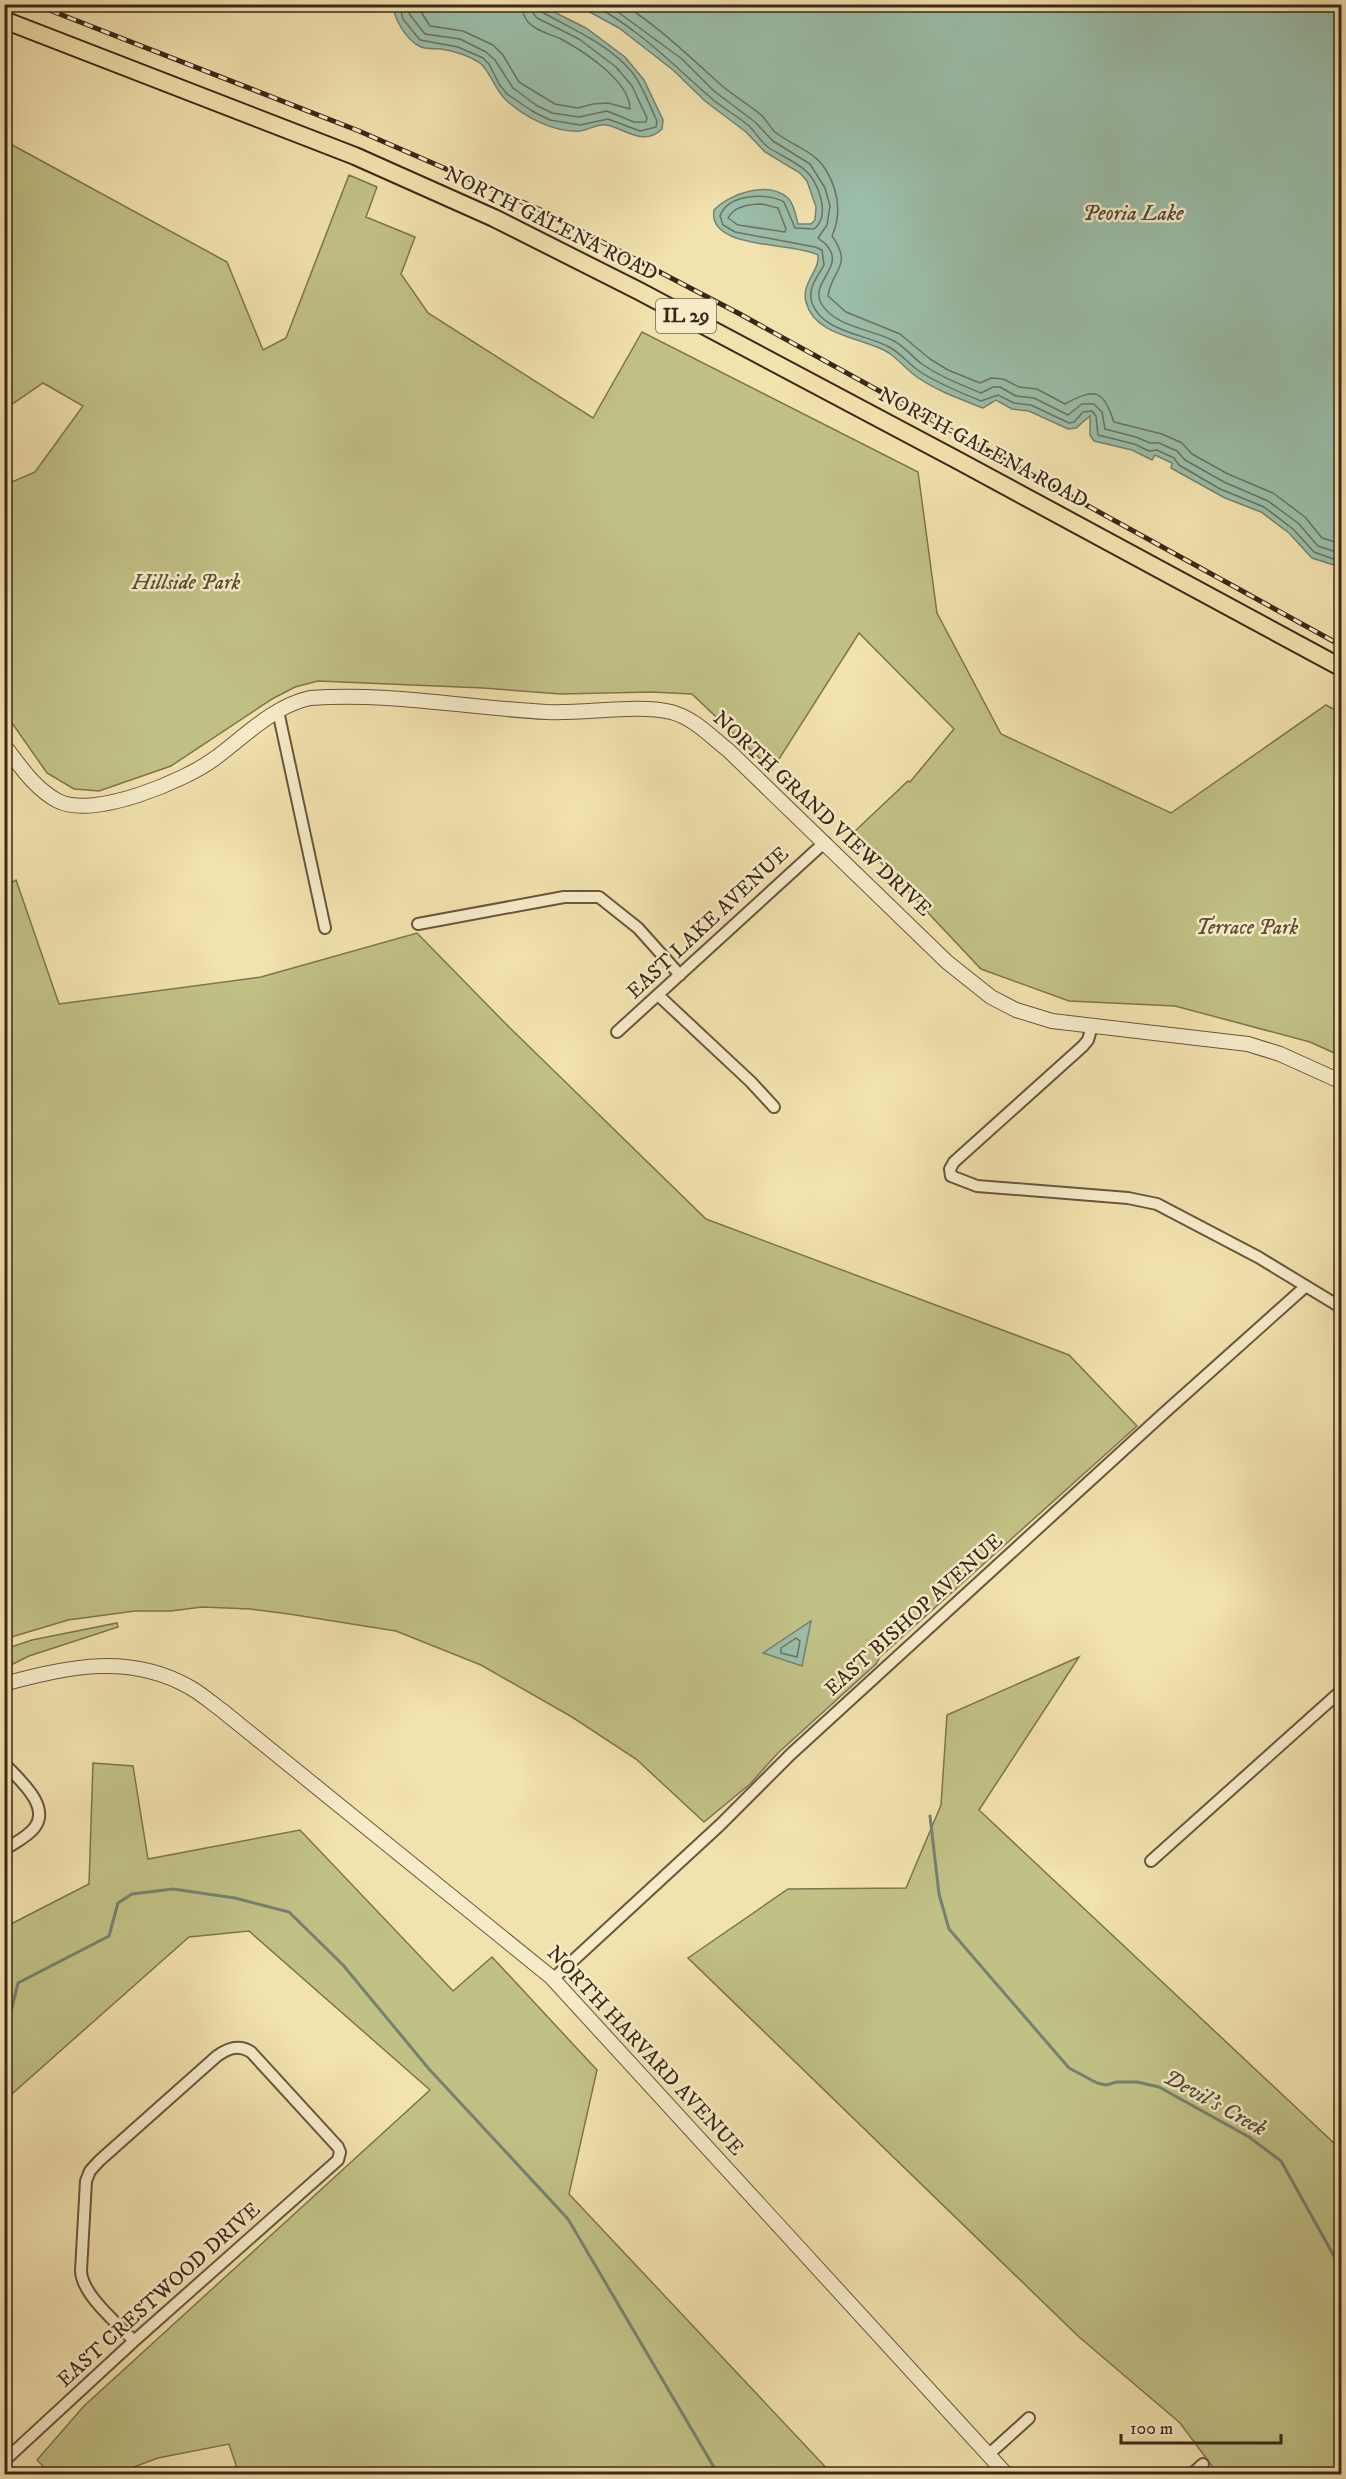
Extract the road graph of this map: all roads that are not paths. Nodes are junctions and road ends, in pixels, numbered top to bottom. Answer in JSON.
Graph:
{"nodes":[{"id":1,"x":4,"y":20,"type":"edge"},
{"id":2,"x":1341,"y":668,"type":"edge"},
{"id":3,"x":278,"y":711,"type":"junction"},
{"id":4,"x":4,"y":745,"type":"edge"},
{"id":5,"x":825,"y":842,"type":"junction"},
{"id":6,"x":418,"y":924,"type":"dead end"},
{"id":7,"x":325,"y":928,"type":"dead end"},
{"id":8,"x":680,"y":975,"type":"junction"},
{"id":9,"x":658,"y":995,"type":"junction"},
{"id":10,"x":1092,"y":1026,"type":"junction"},
{"id":11,"x":617,"y":1032,"type":"dead end"},
{"id":12,"x":1341,"y":1082,"type":"edge"},
{"id":13,"x":774,"y":1107,"type":"dead end"},
{"id":14,"x":1306,"y":1286,"type":"junction"},
{"id":15,"x":1341,"y":1308,"type":"edge"},
{"id":16,"x":4,"y":1684,"type":"edge"},
{"id":17,"x":1341,"y":1690,"type":"edge"},
{"id":18,"x":4,"y":1763,"type":"edge"},
{"id":19,"x":4,"y":1850,"type":"edge"},
{"id":20,"x":1151,"y":1861,"type":"dead end"},
{"id":21,"x":554,"y":1979,"type":"junction"},
{"id":22,"x":134,"y":2341,"type":"junction"},
{"id":23,"x":1029,"y":2418,"type":"dead end"},
{"id":24,"x":988,"y":2455,"type":"junction"},
{"id":25,"x":4,"y":2461,"type":"edge"},
{"id":26,"x":1203,"y":2464,"type":"dead end"},
{"id":27,"x":1006,"y":2475,"type":"edge"},
{"id":28,"x":1192,"y":2475,"type":"edge"}],
"edges":[{"from":1,"to":2,"type":"main road","name":"NORTH GALENA ROAD","number":"IL 29"},
{"from":3,"to":4,"type":"street","name":"NORTH GRAND VIEW DRIVE"},
{"from":3,"to":5,"type":"street","name":"NORTH GRAND VIEW DRIVE"},
{"from":3,"to":7,"type":"street"},
{"from":5,"to":8,"type":"street","name":"EAST LAKE AVENUE"},
{"from":5,"to":10,"type":"street","name":"NORTH GRAND VIEW DRIVE"},
{"from":6,"to":8,"type":"street"},
{"from":8,"to":9,"type":"street","name":"EAST LAKE AVENUE"},
{"from":9,"to":11,"type":"street","name":"EAST LAKE AVENUE"},
{"from":9,"to":13,"type":"street"},
{"from":10,"to":12,"type":"street","name":"NORTH GRAND VIEW DRIVE"},
{"from":10,"to":14,"type":"street"},
{"from":14,"to":15,"type":"street"},
{"from":14,"to":21,"type":"street","name":"EAST BISHOP AVENUE"},
{"from":16,"to":21,"type":"street","name":"NORTH HARVARD AVENUE"},
{"from":17,"to":20,"type":"street"},
{"from":18,"to":19,"type":"street"},
{"from":21,"to":24,"type":"street","name":"NORTH HARVARD AVENUE"},
{"from":22,"to":22,"type":"street","name":"EAST CRESTWOOD DRIVE"},
{"from":22,"to":25,"type":"street","name":"EAST CRESTWOOD DRIVE"},
{"from":23,"to":24,"type":"street"},
{"from":24,"to":27,"type":"street","name":"NORTH HARVARD AVENUE"},
{"from":26,"to":28,"type":"street"}]}
